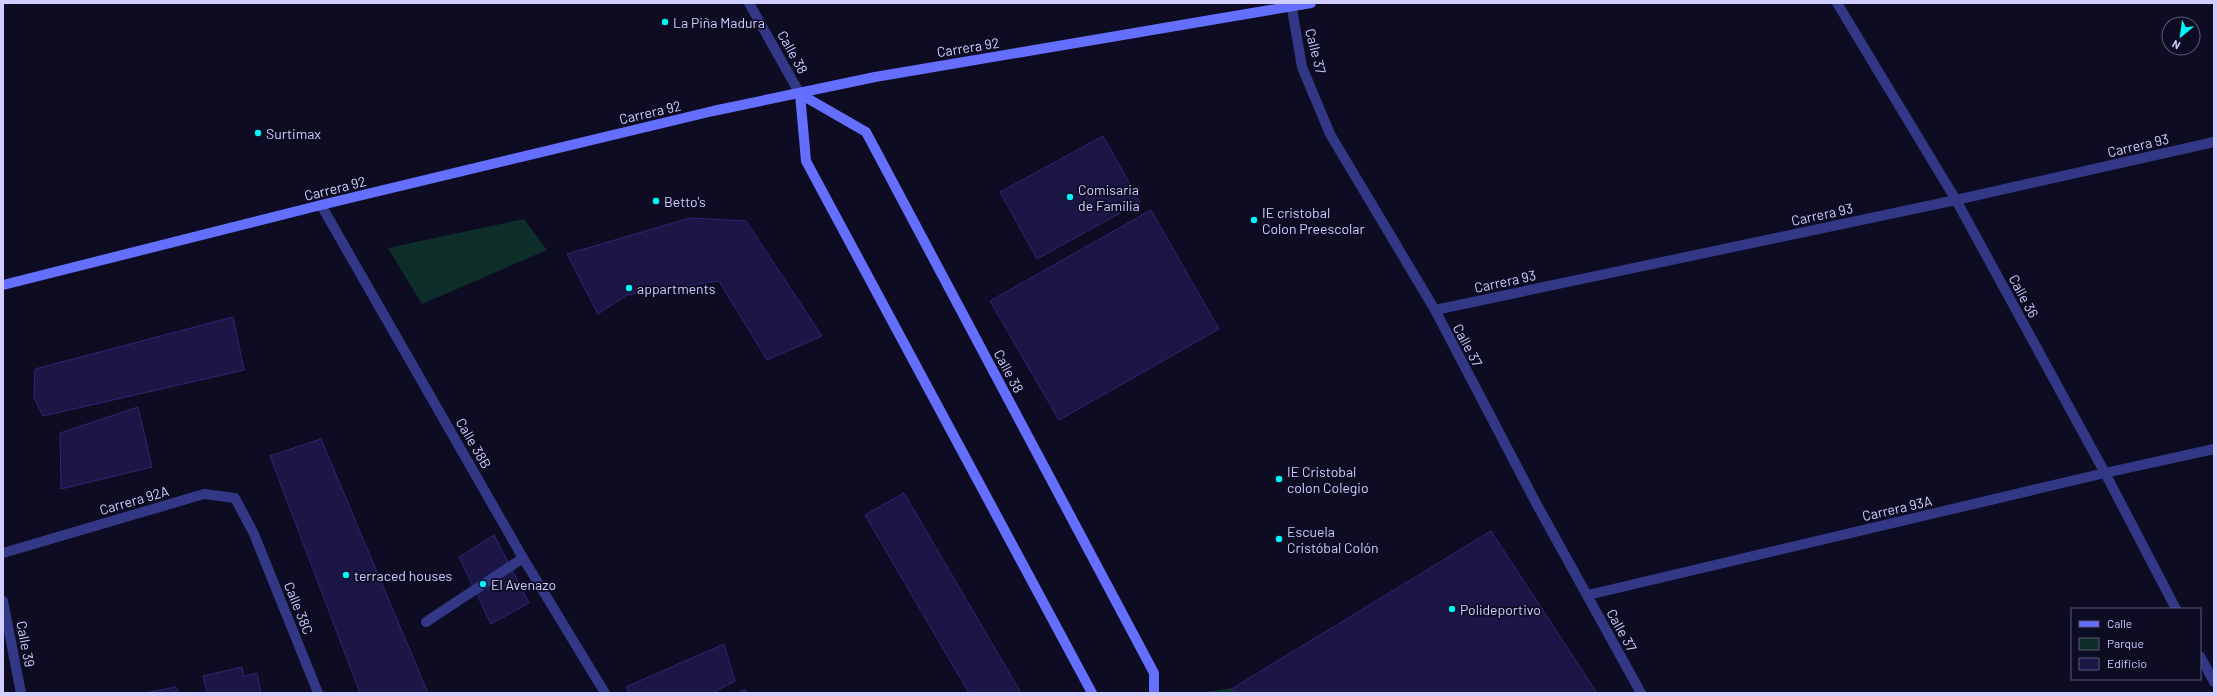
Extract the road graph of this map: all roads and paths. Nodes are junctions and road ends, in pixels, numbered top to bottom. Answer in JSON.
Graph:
{"nodes":[{"id":1,"x":749,"y":3,"type":"edge"},
{"id":2,"x":1311,"y":3,"type":"edge"},
{"id":3,"x":1836,"y":3,"type":"edge"},
{"id":4,"x":1292,"y":5,"type":"edge"},
{"id":5,"x":800,"y":94,"type":"junction"},
{"id":6,"x":2214,"y":142,"type":"edge"},
{"id":7,"x":1956,"y":200,"type":"junction"},
{"id":8,"x":321,"y":205,"type":"junction"},
{"id":9,"x":3,"y":285,"type":"edge"},
{"id":10,"x":1435,"y":310,"type":"junction"},
{"id":11,"x":2214,"y":449,"type":"edge"},
{"id":12,"x":2105,"y":473,"type":"junction"},
{"id":13,"x":254,"y":534,"type":"joint"},
{"id":14,"x":3,"y":553,"type":"edge"},
{"id":15,"x":523,"y":558,"type":"junction"},
{"id":16,"x":1588,"y":595,"type":"junction"},
{"id":17,"x":3,"y":601,"type":"edge"},
{"id":18,"x":2175,"y":608,"type":"edge"},
{"id":19,"x":426,"y":622,"type":"dead end"},
{"id":20,"x":9,"y":633,"type":"junction"},
{"id":21,"x":3,"y":645,"type":"edge"},
{"id":22,"x":2201,"y":658,"type":"edge"},
{"id":23,"x":2214,"y":682,"type":"edge"},
{"id":24,"x":21,"y":693,"type":"edge"},
{"id":25,"x":318,"y":693,"type":"edge"},
{"id":26,"x":605,"y":693,"type":"edge"},
{"id":27,"x":1092,"y":693,"type":"edge"},
{"id":28,"x":1154,"y":693,"type":"edge"},
{"id":29,"x":1641,"y":693,"type":"edge"}],
"edges":[{"from":1,"to":5,"type":"street","name":"Calle 38"},
{"from":2,"to":4,"type":"street","name":"Carrera 92"},
{"from":3,"to":7,"type":"street","name":"Calle 36"},
{"from":4,"to":5,"type":"street","name":"Carrera 92"},
{"from":4,"to":10,"type":"street","name":"Calle 37"},
{"from":5,"to":8,"type":"street","name":"Carrera 92"},
{"from":5,"to":27,"type":"street","name":"Calle 38"},
{"from":5,"to":28,"type":"street","name":"Calle 38"},
{"from":6,"to":7,"type":"street","name":"Carrera 93"},
{"from":7,"to":10,"type":"street","name":"Carrera 93"},
{"from":7,"to":12,"type":"street","name":"Calle 36"},
{"from":8,"to":9,"type":"street","name":"Carrera 92"},
{"from":8,"to":15,"type":"street","name":"Calle 38B"},
{"from":10,"to":16,"type":"street","name":"Calle 37"},
{"from":11,"to":12,"type":"street","name":"Carrera 93A"},
{"from":12,"to":16,"type":"street","name":"Carrera 93A"},
{"from":12,"to":18,"type":"street","name":"Calle 36"},
{"from":13,"to":14,"type":"street","name":"Carrera 92A"},
{"from":13,"to":25,"type":"street","name":"Calle 38C"},
{"from":15,"to":19,"type":"street"},
{"from":15,"to":26,"type":"street","name":"Calle 38B"},
{"from":16,"to":29,"type":"street","name":"Calle 37"},
{"from":17,"to":20,"type":"street","name":"Calle 39"},
{"from":20,"to":21,"type":"street"},
{"from":20,"to":24,"type":"street","name":"Calle 39"},
{"from":22,"to":23,"type":"street"}]}
